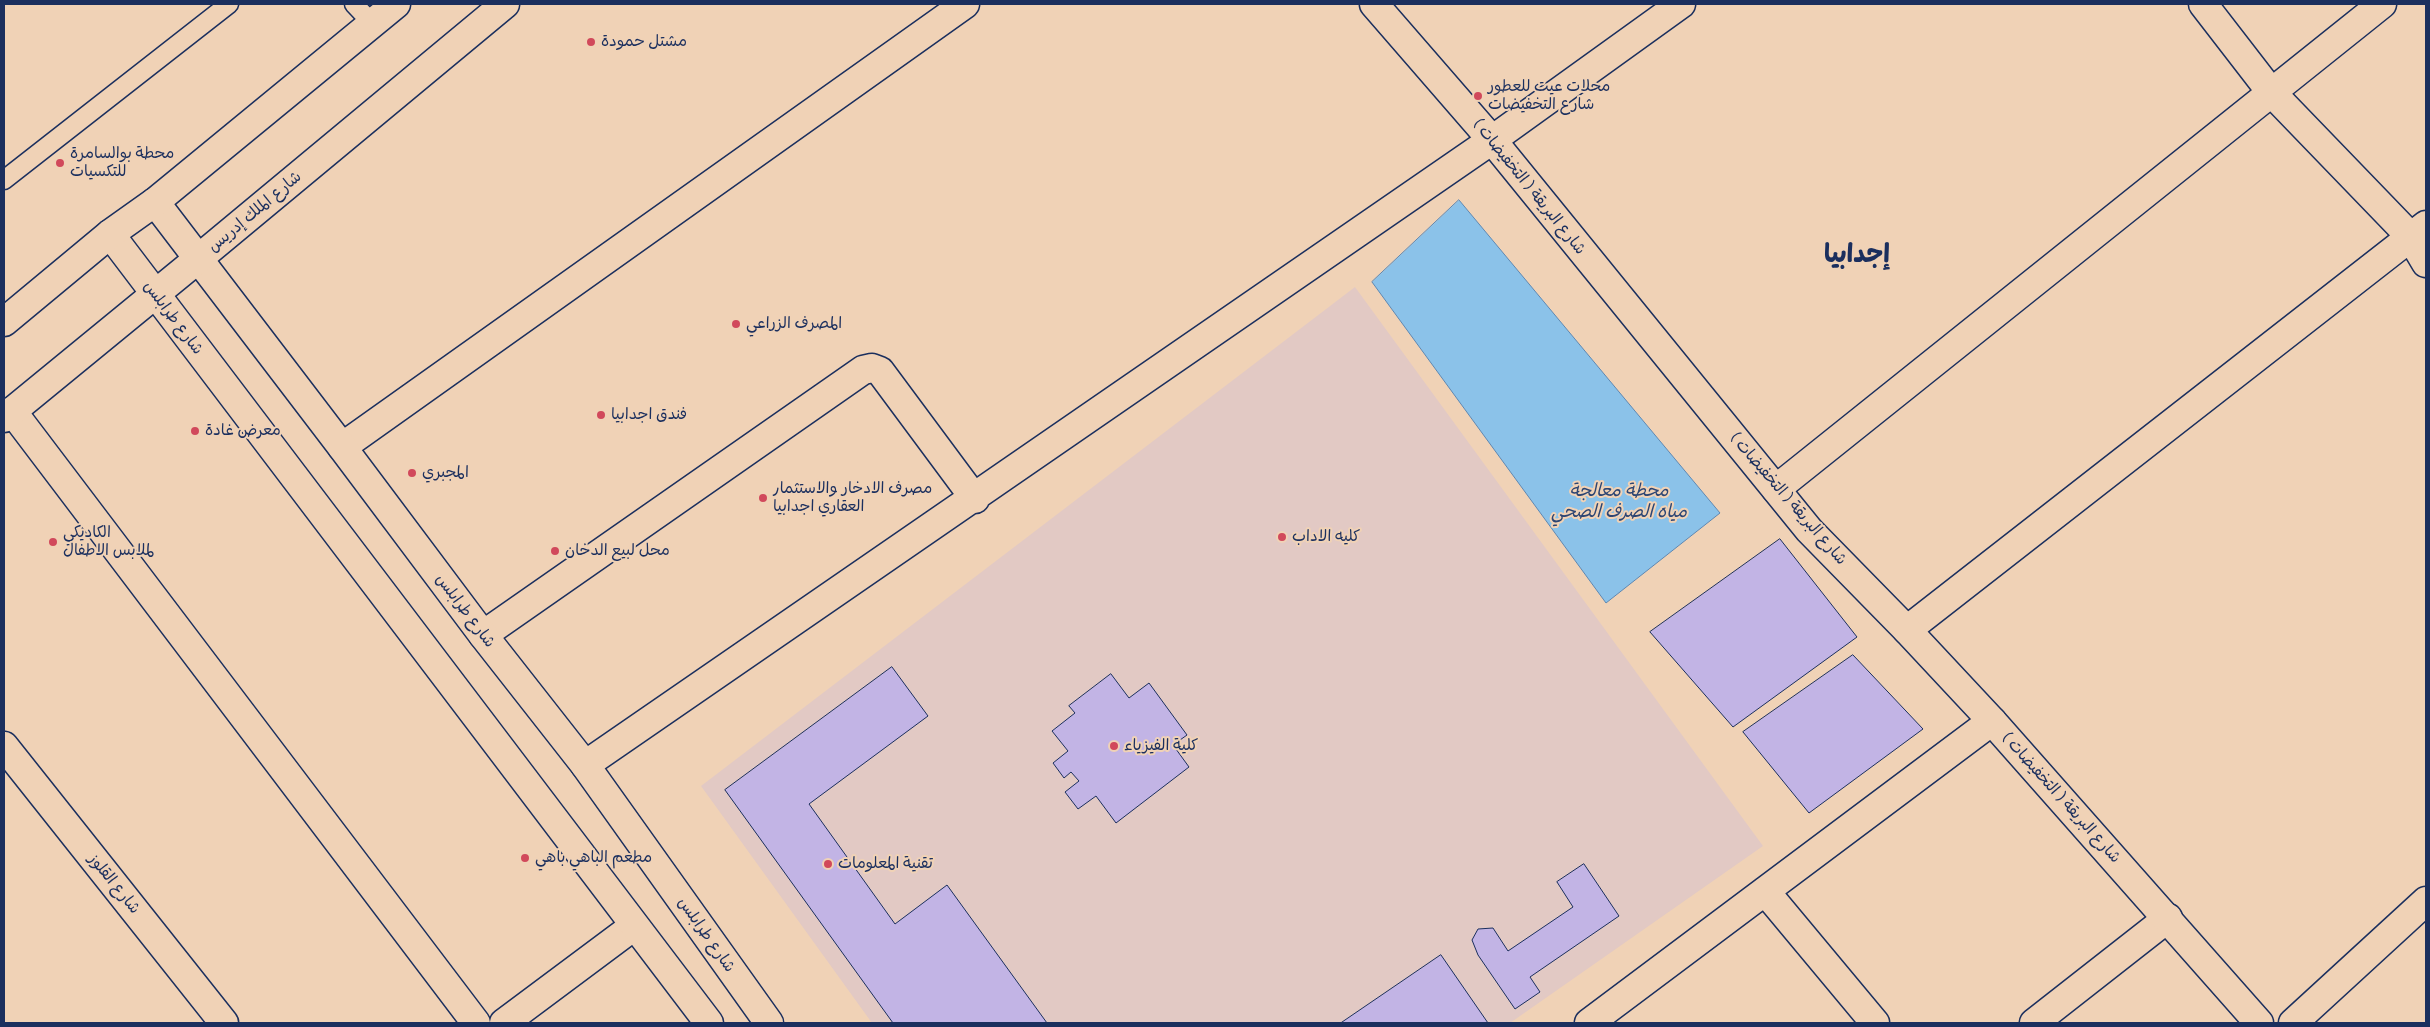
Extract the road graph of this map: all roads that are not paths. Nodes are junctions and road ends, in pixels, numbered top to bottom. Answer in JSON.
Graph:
{"nodes":[{"id":1,"x":229,"y":4,"type":"edge"},
{"id":2,"x":354,"y":4,"type":"edge"},
{"id":3,"x":396,"y":4,"type":"edge"},
{"id":4,"x":505,"y":4,"type":"edge"},
{"id":5,"x":965,"y":4,"type":"edge"},
{"id":6,"x":1374,"y":4,"type":"edge"},
{"id":7,"x":1680,"y":4,"type":"edge"},
{"id":8,"x":2203,"y":4,"type":"edge"},
{"id":9,"x":2382,"y":4,"type":"edge"},
{"id":10,"x":372,"y":23,"type":"junction"},
{"id":11,"x":2271,"y":92,"type":"junction"},
{"id":12,"x":1492,"y":140,"type":"junction"},
{"id":13,"x":4,"y":180,"type":"edge"},
{"id":14,"x":155,"y":202,"type":"junction"},
{"id":15,"x":2418,"y":231,"type":"edge"},
{"id":16,"x":110,"y":234,"type":"junction"},
{"id":17,"x":198,"y":259,"type":"junction"},
{"id":18,"x":2426,"y":263,"type":"edge"},
{"id":19,"x":155,"y":294,"type":"junction"},
{"id":20,"x":4,"y":322,"type":"edge"},
{"id":21,"x":8,"y":414,"type":"edge"},
{"id":22,"x":342,"y":447,"type":"junction"},
{"id":23,"x":1776,"y":489,"type":"junction"},
{"id":24,"x":975,"y":499,"type":"junction"},
{"id":25,"x":1907,"y":630,"type":"junction"},
{"id":26,"x":483,"y":635,"type":"junction"},
{"id":27,"x":1992,"y":721,"type":"junction"},
{"id":28,"x":4,"y":746,"type":"edge"},
{"id":29,"x":585,"y":766,"type":"junction"},
{"id":30,"x":1764,"y":891,"type":"junction"},
{"id":31,"x":2426,"y":901,"type":"edge"},
{"id":32,"x":2168,"y":918,"type":"junction"},
{"id":33,"x":634,"y":926,"type":"junction"},
{"id":34,"x":224,"y":1023,"type":"edge"},
{"id":35,"x":476,"y":1023,"type":"edge"},
{"id":36,"x":504,"y":1023,"type":"edge"},
{"id":37,"x":709,"y":1023,"type":"edge"},
{"id":38,"x":769,"y":1023,"type":"edge"},
{"id":39,"x":1589,"y":1023,"type":"edge"},
{"id":40,"x":1875,"y":1023,"type":"edge"},
{"id":41,"x":2034,"y":1023,"type":"edge"},
{"id":42,"x":2259,"y":1023,"type":"edge"},
{"id":43,"x":2293,"y":1023,"type":"edge"}],
"edges":[{"from":1,"to":13,"type":"lane"},
{"from":2,"to":10,"type":"lane"},
{"from":3,"to":10,"type":"main road"},
{"from":4,"to":17,"type":"main road","name":"شارع الملك إدريس"},
{"from":5,"to":22,"type":"main road"},
{"from":6,"to":12,"type":"main road","name":"شارع البريقة ( التخفيضات )"},
{"from":7,"to":12,"type":"main road"},
{"from":8,"to":11,"type":"main road"},
{"from":9,"to":11,"type":"main road"},
{"from":10,"to":14,"type":"main road"},
{"from":11,"to":15,"type":"main road"},
{"from":11,"to":23,"type":"main road"},
{"from":12,"to":23,"type":"main road","name":"شارع البريقة ( التخفيضات )"},
{"from":12,"to":24,"type":"main road"},
{"from":14,"to":16,"type":"main road"},
{"from":14,"to":17,"type":"main road","name":"شارع طرابلس"},
{"from":15,"to":18,"type":"main road"},
{"from":15,"to":25,"type":"main road"},
{"from":16,"to":19,"type":"main road","name":"شارع طرابلس"},
{"from":16,"to":20,"type":"main road"},
{"from":17,"to":19,"type":"main road","name":"شارع الملك إدريس"},
{"from":17,"to":22,"type":"main road","name":"شارع طرابلس"},
{"from":19,"to":21,"type":"main road","name":"شارع الملك إدريس"},
{"from":19,"to":33,"type":"main road","name":"شارع طرابلس"},
{"from":21,"to":35,"type":"main road"},
{"from":22,"to":26,"type":"main road","name":"شارع طرابلس"},
{"from":23,"to":25,"type":"main road","name":"شارع البريقة ( التخفيضات )"},
{"from":24,"to":26,"type":"main road"},
{"from":24,"to":29,"type":"main road"},
{"from":25,"to":27,"type":"main road","name":"شارع البريقة ( التخفيضات )"},
{"from":26,"to":29,"type":"main road","name":"شارع طرابلس"},
{"from":27,"to":30,"type":"main road"},
{"from":27,"to":32,"type":"main road","name":"شارع البريقة ( التخفيضات )"},
{"from":28,"to":34,"type":"main road","name":"شارع القلوز"},
{"from":29,"to":38,"type":"main road","name":"شارع طرابلس"},
{"from":30,"to":39,"type":"main road"},
{"from":30,"to":40,"type":"main road"},
{"from":31,"to":43,"type":"main road"},
{"from":32,"to":41,"type":"main road"},
{"from":32,"to":42,"type":"main road","name":"شارع البريقة ( التخفيضات )"},
{"from":33,"to":36,"type":"main road"},
{"from":33,"to":37,"type":"main road","name":"شارع طرابلس"}]}
